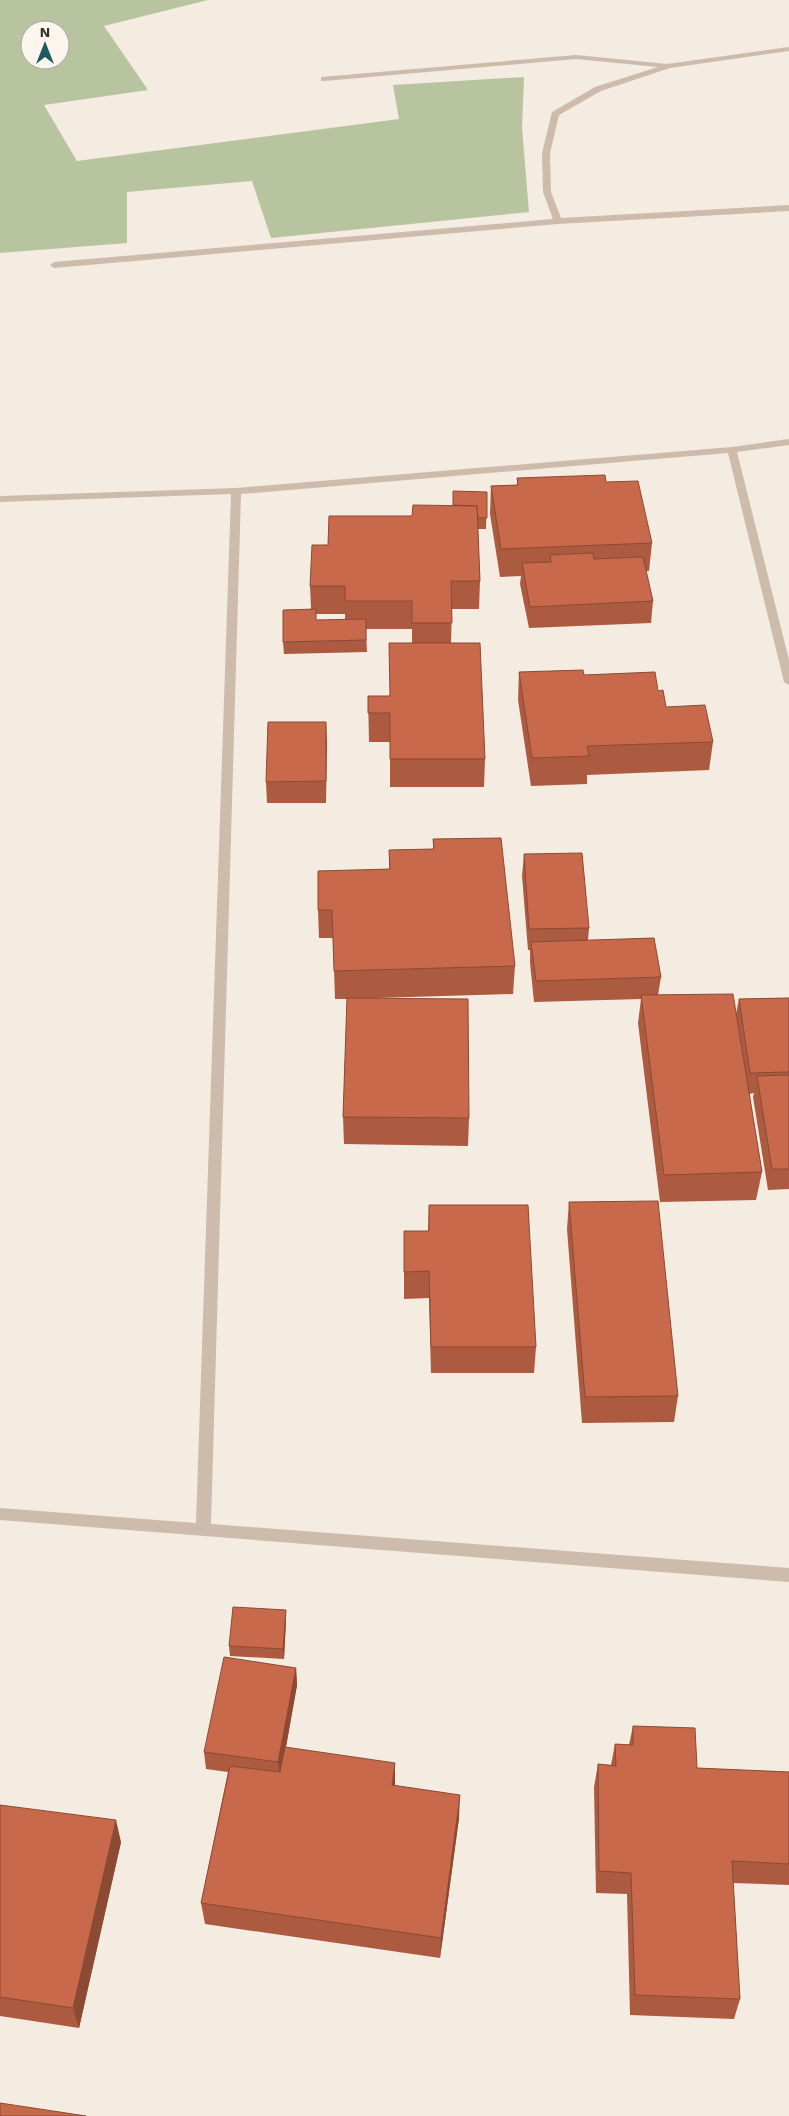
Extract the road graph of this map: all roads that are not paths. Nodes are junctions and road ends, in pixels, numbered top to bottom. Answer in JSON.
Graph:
{"nodes":[{"id":1,"x":789,"y":50,"type":"edge"},
{"id":2,"x":669,"y":66,"type":"junction"},
{"id":3,"x":324,"y":79,"type":"dead end"},
{"id":4,"x":789,"y":208,"type":"edge"},
{"id":5,"x":558,"y":221,"type":"junction"},
{"id":6,"x":54,"y":265,"type":"dead end"},
{"id":7,"x":789,"y":442,"type":"edge"},
{"id":8,"x":732,"y":450,"type":"junction"},
{"id":9,"x":236,"y":491,"type":"junction"},
{"id":10,"x":0,"y":499,"type":"edge"},
{"id":11,"x":789,"y":682,"type":"edge"},
{"id":12,"x":0,"y":1514,"type":"edge"},
{"id":13,"x":203,"y":1530,"type":"junction"},
{"id":14,"x":789,"y":1575,"type":"edge"}],
"edges":[{"from":1,"to":2,"type":"street"},
{"from":2,"to":3,"type":"street"},
{"from":2,"to":5,"type":"street"},
{"from":4,"to":5,"type":"street"},
{"from":5,"to":6,"type":"street"},
{"from":7,"to":8,"type":"street"},
{"from":8,"to":9,"type":"street"},
{"from":8,"to":11,"type":"street"},
{"from":9,"to":10,"type":"street"},
{"from":9,"to":13,"type":"street"},
{"from":12,"to":13,"type":"street"},
{"from":13,"to":14,"type":"street"}]}
